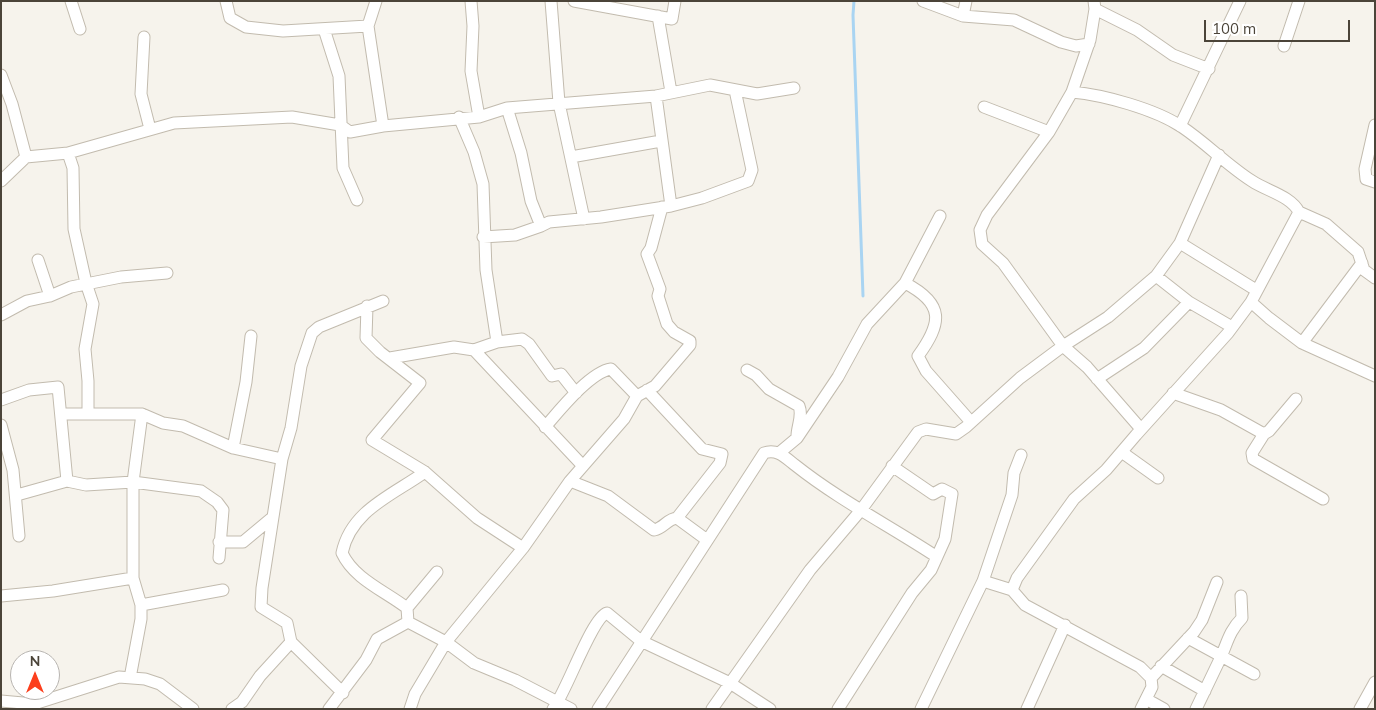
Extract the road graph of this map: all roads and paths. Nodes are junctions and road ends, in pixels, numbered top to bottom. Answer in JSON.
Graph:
{"nodes":[{"id":1,"x":71,"y":1,"type":"edge"},
{"id":2,"x":226,"y":1,"type":"edge"},
{"id":3,"x":376,"y":1,"type":"edge"},
{"id":4,"x":471,"y":1,"type":"edge"},
{"id":5,"x":551,"y":1,"type":"edge"},
{"id":6,"x":574,"y":1,"type":"edge"},
{"id":7,"x":674,"y":1,"type":"edge"},
{"id":8,"x":923,"y":1,"type":"edge"},
{"id":9,"x":966,"y":1,"type":"edge"},
{"id":10,"x":1240,"y":1,"type":"edge"},
{"id":11,"x":1299,"y":1,"type":"edge"},
{"id":12,"x":1095,"y":5,"type":"edge"},
{"id":13,"x":658,"y":16,"type":"junction"},
{"id":14,"x":963,"y":16,"type":"junction"},
{"id":15,"x":368,"y":26,"type":"junction"},
{"id":16,"x":80,"y":29,"type":"dead end"},
{"id":17,"x":324,"y":29,"type":"junction"},
{"id":18,"x":144,"y":37,"type":"dead end"},
{"id":19,"x":1089,"y":44,"type":"junction"},
{"id":20,"x":1284,"y":46,"type":"dead end"},
{"id":21,"x":1209,"y":69,"type":"junction"},
{"id":22,"x":1,"y":75,"type":"edge"},
{"id":23,"x":794,"y":88,"type":"dead end"},
{"id":24,"x":734,"y":90,"type":"junction"},
{"id":25,"x":671,"y":92,"type":"junction"},
{"id":26,"x":1072,"y":92,"type":"junction"},
{"id":27,"x":656,"y":96,"type":"junction"},
{"id":28,"x":559,"y":104,"type":"junction"},
{"id":29,"x":984,"y":107,"type":"dead end"},
{"id":30,"x":507,"y":108,"type":"junction"},
{"id":31,"x":479,"y":116,"type":"junction"},
{"id":32,"x":460,"y":118,"type":"junction"},
{"id":33,"x":340,"y":125,"type":"junction"},
{"id":34,"x":1375,"y":125,"type":"edge"},
{"id":35,"x":383,"y":126,"type":"junction"},
{"id":36,"x":1180,"y":126,"type":"junction"},
{"id":37,"x":150,"y":129,"type":"junction"},
{"id":38,"x":1049,"y":132,"type":"junction"},
{"id":39,"x":661,"y":141,"type":"junction"},
{"id":40,"x":68,"y":154,"type":"junction"},
{"id":41,"x":1219,"y":155,"type":"junction"},
{"id":42,"x":26,"y":157,"type":"junction"},
{"id":43,"x":571,"y":157,"type":"junction"},
{"id":44,"x":1,"y":181,"type":"edge"},
{"id":45,"x":1375,"y":182,"type":"edge"},
{"id":46,"x":357,"y":200,"type":"dead end"},
{"id":47,"x":666,"y":207,"type":"junction"},
{"id":48,"x":1299,"y":212,"type":"junction"},
{"id":49,"x":940,"y":216,"type":"dead end"},
{"id":50,"x":584,"y":219,"type":"junction"},
{"id":51,"x":541,"y":226,"type":"junction"},
{"id":52,"x":483,"y":237,"type":"junction"},
{"id":53,"x":1180,"y":243,"type":"junction"},
{"id":54,"x":38,"y":260,"type":"dead end"},
{"id":55,"x":1362,"y":263,"type":"junction"},
{"id":56,"x":167,"y":273,"type":"dead end"},
{"id":57,"x":1156,"y":276,"type":"junction"},
{"id":58,"x":1375,"y":278,"type":"edge"},
{"id":59,"x":86,"y":283,"type":"junction"},
{"id":60,"x":905,"y":283,"type":"junction"},
{"id":61,"x":1256,"y":290,"type":"junction"},
{"id":62,"x":50,"y":296,"type":"junction"},
{"id":63,"x":383,"y":300,"type":"dead end"},
{"id":64,"x":1189,"y":302,"type":"junction"},
{"id":65,"x":1251,"y":302,"type":"junction"},
{"id":66,"x":367,"y":306,"type":"junction"},
{"id":67,"x":1,"y":315,"type":"edge"},
{"id":68,"x":1232,"y":327,"type":"junction"},
{"id":69,"x":251,"y":336,"type":"dead end"},
{"id":70,"x":497,"y":342,"type":"junction"},
{"id":71,"x":1302,"y":343,"type":"junction"},
{"id":72,"x":1063,"y":346,"type":"junction"},
{"id":73,"x":474,"y":350,"type":"junction"},
{"id":74,"x":390,"y":358,"type":"junction"},
{"id":75,"x":747,"y":370,"type":"dead end"},
{"id":76,"x":1375,"y":376,"type":"edge"},
{"id":77,"x":1097,"y":380,"type":"junction"},
{"id":78,"x":576,"y":393,"type":"junction"},
{"id":79,"x":642,"y":393,"type":"junction"},
{"id":80,"x":1173,"y":393,"type":"junction"},
{"id":81,"x":1296,"y":399,"type":"dead end"},
{"id":82,"x":1,"y":400,"type":"edge"},
{"id":83,"x":88,"y":413,"type":"junction"},
{"id":84,"x":61,"y":414,"type":"junction"},
{"id":85,"x":142,"y":414,"type":"junction"},
{"id":86,"x":971,"y":422,"type":"junction"},
{"id":87,"x":1,"y":425,"type":"edge"},
{"id":88,"x":544,"y":427,"type":"junction"},
{"id":89,"x":1141,"y":429,"type":"junction"},
{"id":90,"x":1264,"y":434,"type":"junction"},
{"id":91,"x":797,"y":438,"type":"junction"},
{"id":92,"x":233,"y":448,"type":"junction"},
{"id":93,"x":780,"y":453,"type":"junction"},
{"id":94,"x":1123,"y":453,"type":"junction"},
{"id":95,"x":1021,"y":455,"type":"dead end"},
{"id":96,"x":282,"y":459,"type":"junction"},
{"id":97,"x":583,"y":466,"type":"junction"},
{"id":98,"x":892,"y":466,"type":"junction"},
{"id":99,"x":424,"y":472,"type":"junction"},
{"id":100,"x":1158,"y":478,"type":"dead end"},
{"id":101,"x":570,"y":481,"type":"junction"},
{"id":102,"x":67,"y":482,"type":"junction"},
{"id":103,"x":133,"y":482,"type":"junction"},
{"id":104,"x":17,"y":495,"type":"junction"},
{"id":105,"x":1323,"y":498,"type":"dead end"},
{"id":106,"x":860,"y":510,"type":"junction"},
{"id":107,"x":273,"y":517,"type":"junction"},
{"id":108,"x":678,"y":518,"type":"junction"},
{"id":109,"x":19,"y":536,"type":"dead end"},
{"id":110,"x":708,"y":540,"type":"junction"},
{"id":111,"x":219,"y":542,"type":"junction"},
{"id":112,"x":524,"y":548,"type":"junction"},
{"id":113,"x":219,"y":558,"type":"dead end"},
{"id":114,"x":937,"y":558,"type":"junction"},
{"id":115,"x":437,"y":572,"type":"dead end"},
{"id":116,"x":133,"y":578,"type":"junction"},
{"id":117,"x":983,"y":581,"type":"junction"},
{"id":118,"x":1217,"y":582,"type":"dead end"},
{"id":119,"x":223,"y":590,"type":"dead end"},
{"id":120,"x":1012,"y":590,"type":"junction"},
{"id":121,"x":1,"y":596,"type":"edge"},
{"id":122,"x":1241,"y":596,"type":"dead end"},
{"id":123,"x":141,"y":605,"type":"junction"},
{"id":124,"x":407,"y":608,"type":"junction"},
{"id":125,"x":408,"y":622,"type":"junction"},
{"id":126,"x":1064,"y":625,"type":"junction"},
{"id":127,"x":1188,"y":638,"type":"junction"},
{"id":128,"x":641,"y":641,"type":"junction"},
{"id":129,"x":291,"y":642,"type":"junction"},
{"id":130,"x":446,"y":642,"type":"junction"},
{"id":131,"x":1221,"y":656,"type":"junction"},
{"id":132,"x":1161,"y":666,"type":"junction"},
{"id":133,"x":1254,"y":674,"type":"dead end"},
{"id":134,"x":130,"y":678,"type":"junction"},
{"id":135,"x":1151,"y":678,"type":"junction"},
{"id":136,"x":1375,"y":682,"type":"edge"},
{"id":137,"x":730,"y":683,"type":"junction"},
{"id":138,"x":1205,"y":691,"type":"junction"},
{"id":139,"x":343,"y":693,"type":"junction"},
{"id":140,"x":1,"y":701,"type":"edge"},
{"id":141,"x":1144,"y":704,"type":"edge"},
{"id":142,"x":557,"y":705,"type":"edge"},
{"id":143,"x":34,"y":707,"type":"edge"},
{"id":144,"x":192,"y":709,"type":"edge"},
{"id":145,"x":232,"y":709,"type":"edge"},
{"id":146,"x":329,"y":709,"type":"edge"},
{"id":147,"x":410,"y":709,"type":"edge"},
{"id":148,"x":571,"y":709,"type":"edge"},
{"id":149,"x":598,"y":709,"type":"edge"},
{"id":150,"x":712,"y":709,"type":"edge"},
{"id":151,"x":770,"y":709,"type":"edge"},
{"id":152,"x":838,"y":709,"type":"edge"},
{"id":153,"x":921,"y":709,"type":"edge"},
{"id":154,"x":1027,"y":709,"type":"edge"},
{"id":155,"x":1164,"y":709,"type":"edge"},
{"id":156,"x":1196,"y":709,"type":"edge"},
{"id":157,"x":1360,"y":709,"type":"edge"}],
"edges":[{"from":1,"to":16,"type":"street"},
{"from":2,"to":17,"type":"street"},
{"from":3,"to":15,"type":"street"},
{"from":4,"to":31,"type":"street"},
{"from":5,"to":28,"type":"street"},
{"from":6,"to":13,"type":"street"},
{"from":7,"to":13,"type":"street"},
{"from":8,"to":14,"type":"street"},
{"from":9,"to":14,"type":"street"},
{"from":10,"to":21,"type":"street"},
{"from":11,"to":20,"type":"street"},
{"from":12,"to":19,"type":"street"},
{"from":12,"to":21,"type":"street"},
{"from":13,"to":25,"type":"street"},
{"from":14,"to":19,"type":"street"},
{"from":15,"to":17,"type":"street"},
{"from":15,"to":35,"type":"street"},
{"from":17,"to":33,"type":"street"},
{"from":18,"to":37,"type":"street"},
{"from":19,"to":26,"type":"street"},
{"from":21,"to":36,"type":"street"},
{"from":22,"to":42,"type":"street"},
{"from":23,"to":24,"type":"street"},
{"from":24,"to":25,"type":"street"},
{"from":24,"to":47,"type":"street"},
{"from":25,"to":27,"type":"street"},
{"from":26,"to":36,"type":"street"},
{"from":26,"to":38,"type":"street"},
{"from":27,"to":28,"type":"street"},
{"from":27,"to":39,"type":"street"},
{"from":28,"to":30,"type":"street"},
{"from":28,"to":43,"type":"street"},
{"from":29,"to":38,"type":"street"},
{"from":30,"to":31,"type":"street"},
{"from":30,"to":51,"type":"street"},
{"from":31,"to":32,"type":"street"},
{"from":32,"to":35,"type":"street"},
{"from":32,"to":52,"type":"street"},
{"from":33,"to":35,"type":"street"},
{"from":33,"to":37,"type":"street"},
{"from":33,"to":46,"type":"street"},
{"from":34,"to":45,"type":"street"},
{"from":36,"to":41,"type":"street"},
{"from":37,"to":40,"type":"street"},
{"from":38,"to":72,"type":"street"},
{"from":39,"to":43,"type":"street"},
{"from":39,"to":47,"type":"street"},
{"from":40,"to":42,"type":"street"},
{"from":40,"to":59,"type":"street"},
{"from":41,"to":48,"type":"street"},
{"from":41,"to":53,"type":"street"},
{"from":42,"to":44,"type":"street"},
{"from":43,"to":50,"type":"street"},
{"from":47,"to":50,"type":"street"},
{"from":47,"to":79,"type":"street"},
{"from":48,"to":55,"type":"street"},
{"from":48,"to":61,"type":"street"},
{"from":49,"to":60,"type":"street"},
{"from":50,"to":51,"type":"street"},
{"from":51,"to":52,"type":"street"},
{"from":52,"to":70,"type":"street"},
{"from":53,"to":57,"type":"street"},
{"from":53,"to":61,"type":"street"},
{"from":54,"to":62,"type":"street"},
{"from":55,"to":58,"type":"street"},
{"from":55,"to":71,"type":"street"},
{"from":56,"to":59,"type":"street"},
{"from":57,"to":64,"type":"street"},
{"from":57,"to":72,"type":"street"},
{"from":59,"to":62,"type":"street"},
{"from":59,"to":83,"type":"street"},
{"from":60,"to":86,"type":"street"},
{"from":60,"to":91,"type":"street"},
{"from":61,"to":65,"type":"street"},
{"from":62,"to":67,"type":"street"},
{"from":63,"to":66,"type":"street"},
{"from":64,"to":68,"type":"street"},
{"from":64,"to":77,"type":"street"},
{"from":65,"to":68,"type":"street"},
{"from":65,"to":71,"type":"street"},
{"from":66,"to":74,"type":"street"},
{"from":66,"to":96,"type":"street"},
{"from":68,"to":80,"type":"street"},
{"from":69,"to":92,"type":"street"},
{"from":70,"to":73,"type":"street"},
{"from":70,"to":78,"type":"street"},
{"from":71,"to":76,"type":"street"},
{"from":72,"to":77,"type":"street"},
{"from":72,"to":86,"type":"street"},
{"from":73,"to":74,"type":"street"},
{"from":73,"to":88,"type":"street"},
{"from":74,"to":99,"type":"street"},
{"from":75,"to":91,"type":"street"},
{"from":77,"to":89,"type":"street"},
{"from":78,"to":79,"type":"street"},
{"from":78,"to":88,"type":"street"},
{"from":79,"to":97,"type":"street"},
{"from":79,"to":108,"type":"street"},
{"from":80,"to":89,"type":"street"},
{"from":80,"to":90,"type":"street"},
{"from":81,"to":90,"type":"street"},
{"from":82,"to":84,"type":"street"},
{"from":83,"to":84,"type":"street"},
{"from":83,"to":85,"type":"street"},
{"from":84,"to":102,"type":"street"},
{"from":85,"to":92,"type":"street"},
{"from":85,"to":103,"type":"street"},
{"from":86,"to":98,"type":"street"},
{"from":87,"to":104,"type":"street"},
{"from":88,"to":97,"type":"street"},
{"from":89,"to":94,"type":"street"},
{"from":90,"to":105,"type":"street"},
{"from":91,"to":93,"type":"street"},
{"from":92,"to":96,"type":"street"},
{"from":93,"to":106,"type":"street"},
{"from":93,"to":110,"type":"street"},
{"from":94,"to":100,"type":"street"},
{"from":94,"to":120,"type":"street"},
{"from":95,"to":117,"type":"street"},
{"from":96,"to":107,"type":"street"},
{"from":97,"to":101,"type":"street"},
{"from":98,"to":106,"type":"street"},
{"from":98,"to":114,"type":"street"},
{"from":99,"to":112,"type":"street"},
{"from":99,"to":124,"type":"street"},
{"from":101,"to":108,"type":"street"},
{"from":101,"to":112,"type":"street"},
{"from":102,"to":103,"type":"street"},
{"from":102,"to":104,"type":"street"},
{"from":103,"to":111,"type":"street"},
{"from":103,"to":116,"type":"street"},
{"from":104,"to":109,"type":"street"},
{"from":106,"to":114,"type":"street"},
{"from":106,"to":137,"type":"street"},
{"from":107,"to":111,"type":"street"},
{"from":107,"to":129,"type":"street"},
{"from":108,"to":110,"type":"street"},
{"from":110,"to":128,"type":"street"},
{"from":111,"to":113,"type":"street"},
{"from":112,"to":130,"type":"street"},
{"from":114,"to":152,"type":"street"},
{"from":115,"to":124,"type":"street"},
{"from":116,"to":121,"type":"street"},
{"from":116,"to":123,"type":"street"},
{"from":117,"to":120,"type":"street"},
{"from":117,"to":153,"type":"street"},
{"from":118,"to":127,"type":"street"},
{"from":119,"to":123,"type":"street"},
{"from":120,"to":126,"type":"street"},
{"from":122,"to":131,"type":"street"},
{"from":123,"to":134,"type":"street"},
{"from":124,"to":125,"type":"street"},
{"from":125,"to":130,"type":"street"},
{"from":125,"to":139,"type":"street"},
{"from":126,"to":135,"type":"street"},
{"from":126,"to":154,"type":"street"},
{"from":127,"to":131,"type":"street"},
{"from":127,"to":132,"type":"street"},
{"from":128,"to":137,"type":"street"},
{"from":128,"to":142,"type":"street"},
{"from":128,"to":149,"type":"street"},
{"from":129,"to":139,"type":"street"},
{"from":129,"to":145,"type":"street"},
{"from":130,"to":142,"type":"street"},
{"from":130,"to":147,"type":"street"},
{"from":131,"to":133,"type":"street"},
{"from":131,"to":138,"type":"street"},
{"from":132,"to":135,"type":"street"},
{"from":132,"to":138,"type":"street"},
{"from":134,"to":143,"type":"street"},
{"from":134,"to":144,"type":"street"},
{"from":135,"to":141,"type":"street"},
{"from":136,"to":157,"type":"street"},
{"from":137,"to":150,"type":"street"},
{"from":137,"to":151,"type":"street"},
{"from":138,"to":156,"type":"street"},
{"from":139,"to":146,"type":"street"},
{"from":140,"to":143,"type":"street"},
{"from":141,"to":155,"type":"street"},
{"from":142,"to":148,"type":"street"}]}
